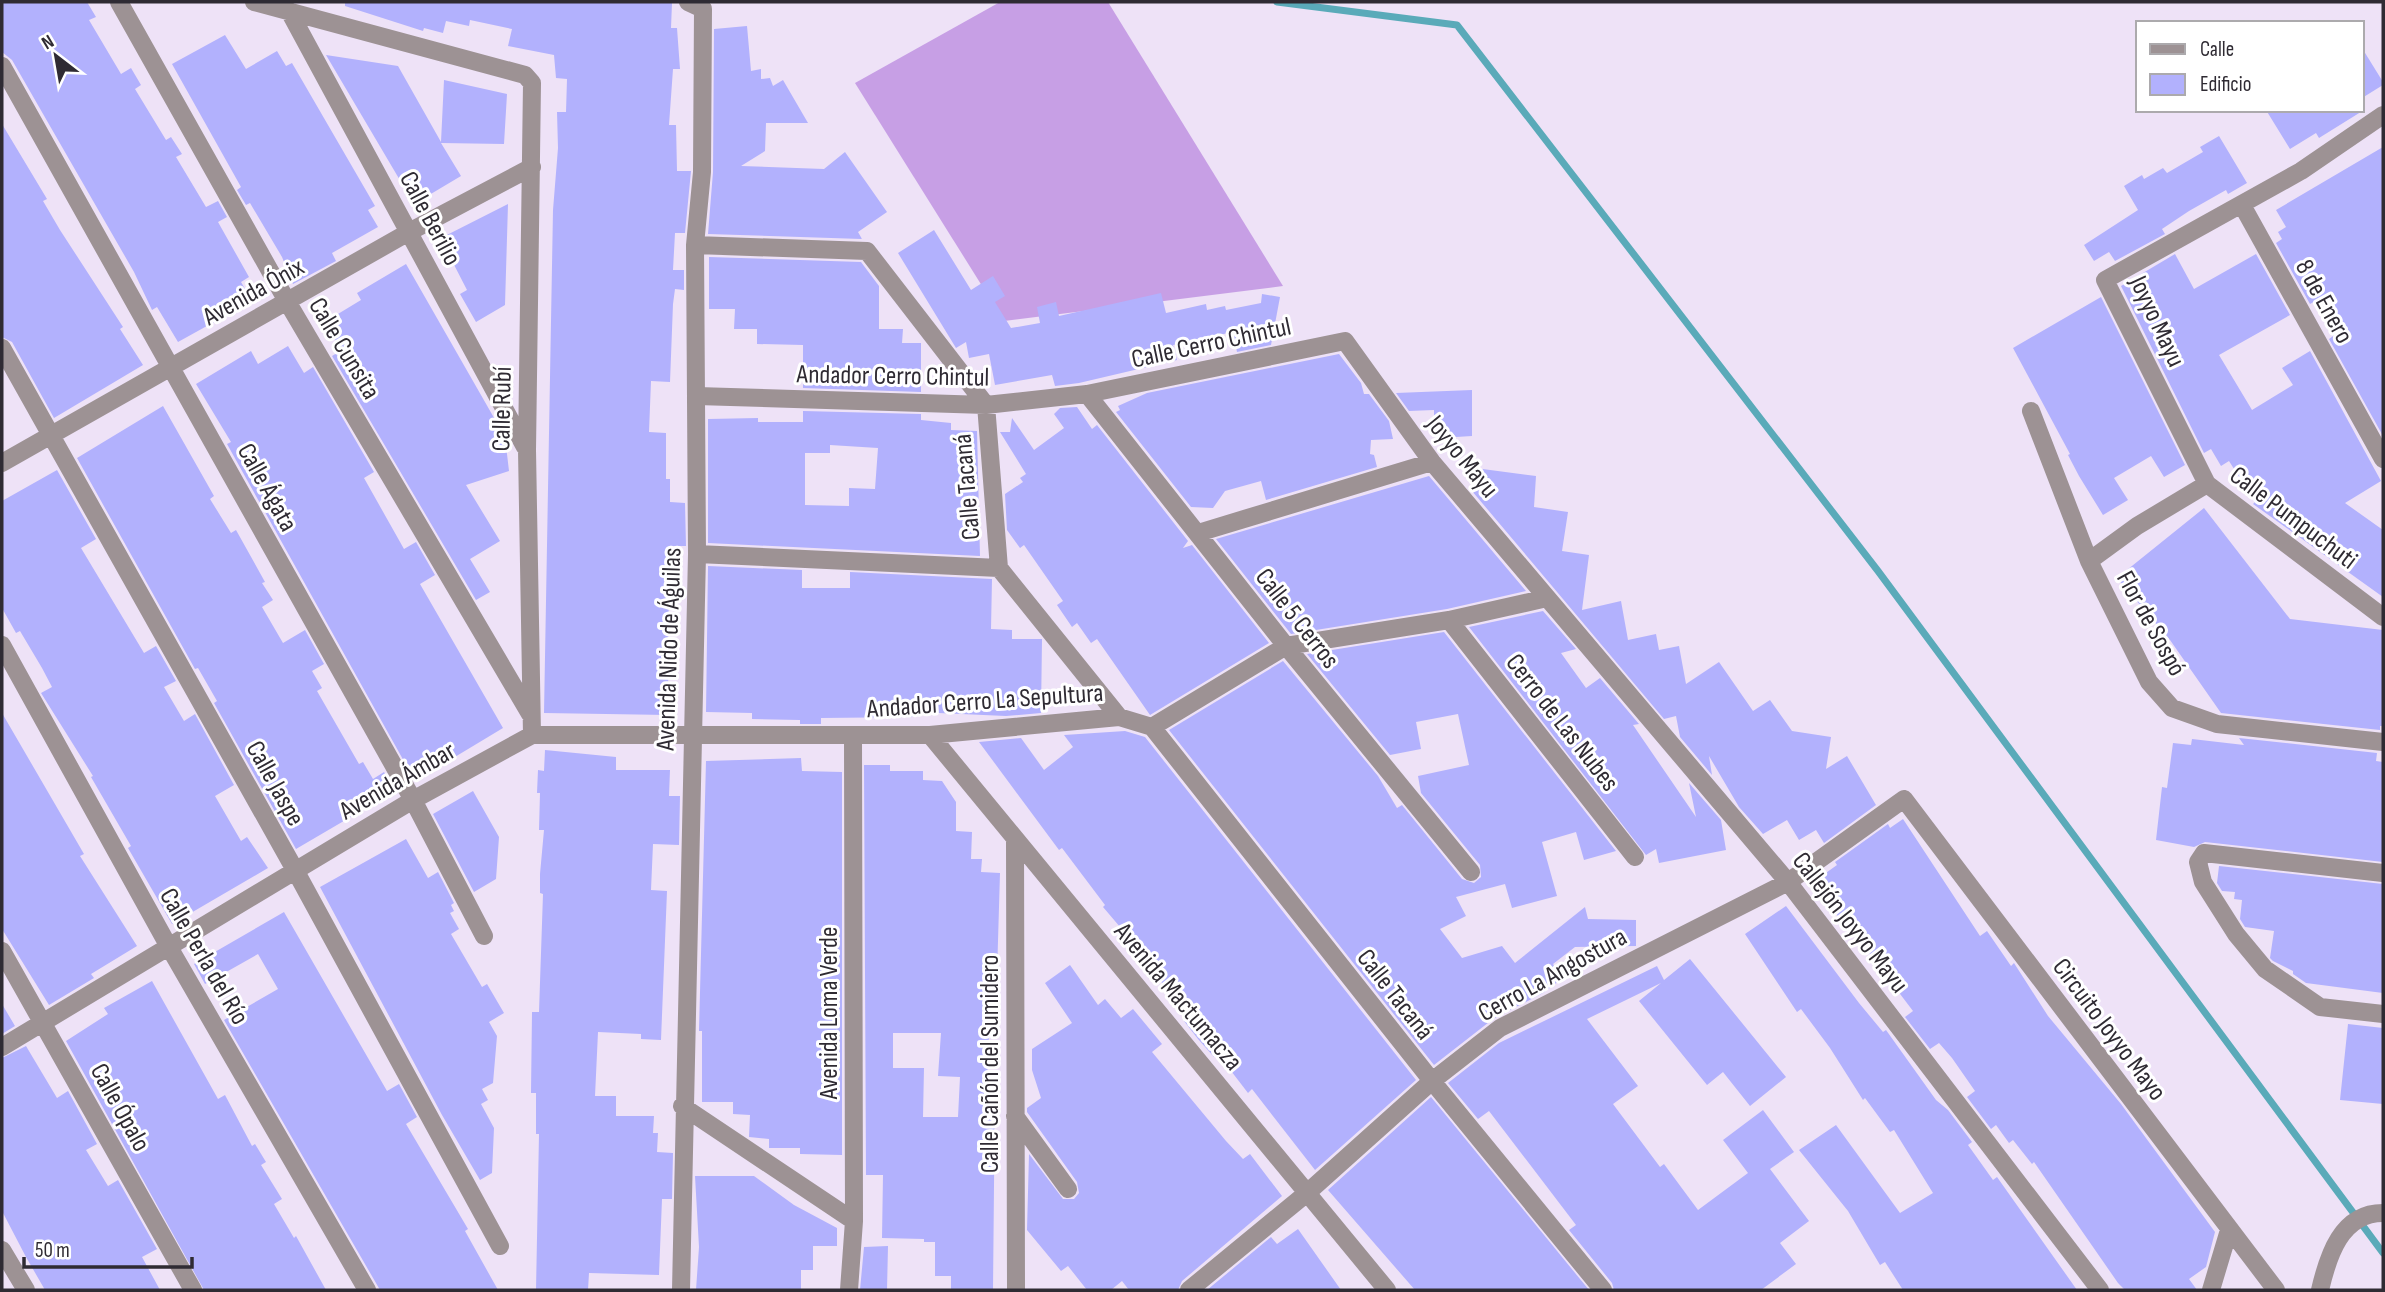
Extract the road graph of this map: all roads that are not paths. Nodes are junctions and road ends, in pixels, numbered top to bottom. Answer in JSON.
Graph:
{"nodes":[{"id":1,"x":119,"y":2,"type":"edge"},
{"id":2,"x":254,"y":2,"type":"edge"},
{"id":3,"x":695,"y":5,"type":"edge"},
{"id":4,"x":289,"y":11,"type":"junction"},
{"id":5,"x":2,"y":66,"type":"edge"},
{"id":6,"x":2383,"y":115,"type":"edge"},
{"id":7,"x":532,"y":167,"type":"junction"},
{"id":8,"x":2242,"y":205,"type":"junction"},
{"id":9,"x":409,"y":232,"type":"junction"},
{"id":10,"x":695,"y":245,"type":"junction"},
{"id":11,"x":288,"y":303,"type":"junction"},
{"id":12,"x":1345,"y":341,"type":"joint"},
{"id":13,"x":2,"y":348,"type":"edge"},
{"id":14,"x":170,"y":366,"type":"junction"},
{"id":15,"x":1087,"y":394,"type":"junction"},
{"id":16,"x":697,"y":396,"type":"junction"},
{"id":17,"x":986,"y":405,"type":"junction"},
{"id":18,"x":2031,"y":411,"type":"dead end"},
{"id":19,"x":51,"y":435,"type":"junction"},
{"id":20,"x":527,"y":450,"type":"junction"},
{"id":21,"x":2383,"y":458,"type":"edge"},
{"id":22,"x":1432,"y":462,"type":"junction"},
{"id":23,"x":2,"y":463,"type":"edge"},
{"id":24,"x":2207,"y":484,"type":"junction"},
{"id":25,"x":1198,"y":533,"type":"junction"},
{"id":26,"x":697,"y":554,"type":"junction"},
{"id":27,"x":2089,"y":561,"type":"junction"},
{"id":28,"x":999,"y":568,"type":"junction"},
{"id":29,"x":1547,"y":598,"type":"junction"},
{"id":30,"x":2383,"y":617,"type":"edge"},
{"id":31,"x":1449,"y":620,"type":"junction"},
{"id":32,"x":2,"y":645,"type":"edge"},
{"id":33,"x":1286,"y":646,"type":"junction"},
{"id":34,"x":1119,"y":717,"type":"junction"},
{"id":35,"x":532,"y":726,"type":"junction"},
{"id":36,"x":1152,"y":727,"type":"junction"},
{"id":37,"x":692,"y":734,"type":"junction"},
{"id":38,"x":930,"y":735,"type":"junction"},
{"id":39,"x":853,"y":736,"type":"junction"},
{"id":40,"x":2383,"y":742,"type":"edge"},
{"id":41,"x":1904,"y":799,"type":"joint"},
{"id":42,"x":412,"y":800,"type":"junction"},
{"id":43,"x":1014,"y":839,"type":"junction"},
{"id":44,"x":1636,"y":857,"type":"dead end"},
{"id":45,"x":295,"y":870,"type":"junction"},
{"id":46,"x":1471,"y":872,"type":"dead end"},
{"id":47,"x":2383,"y":873,"type":"edge"},
{"id":48,"x":1788,"y":882,"type":"junction"},
{"id":49,"x":484,"y":936,"type":"dead end"},
{"id":50,"x":169,"y":947,"type":"junction"},
{"id":51,"x":2,"y":951,"type":"edge"},
{"id":52,"x":2383,"y":1014,"type":"edge"},
{"id":53,"x":44,"y":1022,"type":"junction"},
{"id":54,"x":2,"y":1047,"type":"edge"},
{"id":55,"x":1432,"y":1081,"type":"junction"},
{"id":56,"x":682,"y":1106,"type":"junction"},
{"id":57,"x":1015,"y":1116,"type":"junction"},
{"id":58,"x":1068,"y":1189,"type":"dead end"},
{"id":59,"x":1307,"y":1192,"type":"junction"},
{"id":60,"x":2383,"y":1213,"type":"edge"},
{"id":61,"x":855,"y":1222,"type":"junction"},
{"id":62,"x":2229,"y":1230,"type":"junction"},
{"id":63,"x":500,"y":1246,"type":"dead end"},
{"id":64,"x":2,"y":1250,"type":"edge"},
{"id":65,"x":26,"y":1290,"type":"edge"},
{"id":66,"x":193,"y":1290,"type":"edge"},
{"id":67,"x":367,"y":1290,"type":"edge"},
{"id":68,"x":681,"y":1290,"type":"edge"},
{"id":69,"x":849,"y":1290,"type":"edge"},
{"id":70,"x":1016,"y":1290,"type":"edge"},
{"id":71,"x":1189,"y":1290,"type":"edge"},
{"id":72,"x":1387,"y":1290,"type":"edge"},
{"id":73,"x":1603,"y":1290,"type":"edge"},
{"id":74,"x":2100,"y":1290,"type":"edge"},
{"id":75,"x":2211,"y":1290,"type":"edge"},
{"id":76,"x":2276,"y":1290,"type":"edge"},
{"id":77,"x":2320,"y":1290,"type":"edge"}],
"edges":[{"from":1,"to":11,"type":"street","name":"Calle Cunsita"},
{"from":2,"to":4,"type":"street"},
{"from":3,"to":10,"type":"street","name":"Avenida Nido de Águilas"},
{"from":4,"to":7,"type":"street","name":"Calle Rubí"},
{"from":4,"to":9,"type":"street","name":"Calle Berilio"},
{"from":5,"to":14,"type":"street","name":"Calle Ágata"},
{"from":6,"to":8,"type":"street"},
{"from":7,"to":9,"type":"street","name":"Avenida Ónix"},
{"from":7,"to":20,"type":"street","name":"Calle Rubí"},
{"from":8,"to":21,"type":"street","name":"8 de Enero"},
{"from":8,"to":24,"type":"street","name":"Joyyo Mayu"},
{"from":9,"to":11,"type":"street","name":"Avenida Ónix"},
{"from":9,"to":20,"type":"street","name":"Calle Berilio"},
{"from":10,"to":16,"type":"street","name":"Avenida Nido de Águilas"},
{"from":10,"to":17,"type":"street","name":"Calle Tacaná"},
{"from":11,"to":14,"type":"street","name":"Avenida Ónix"},
{"from":11,"to":35,"type":"street","name":"Calle Cunsita"},
{"from":12,"to":15,"type":"street","name":"Calle Cerro Chintul"},
{"from":12,"to":22,"type":"street","name":"Joyyo Mayu"},
{"from":13,"to":19,"type":"street","name":"Calle Jaspe"},
{"from":14,"to":19,"type":"street","name":"Avenida Ónix"},
{"from":14,"to":42,"type":"street","name":"Calle Ágata"},
{"from":15,"to":17,"type":"street","name":"Andador Cerro Chintul"},
{"from":15,"to":25,"type":"street","name":"Calle 5 Cerros"},
{"from":16,"to":17,"type":"street","name":"Andador Cerro Chintul"},
{"from":16,"to":26,"type":"street","name":"Avenida Nido de Águilas"},
{"from":17,"to":28,"type":"street","name":"Calle Tacaná"},
{"from":18,"to":27,"type":"street"},
{"from":19,"to":23,"type":"street","name":"Avenida Ónix"},
{"from":19,"to":45,"type":"street","name":"Calle Jaspe"},
{"from":20,"to":35,"type":"street","name":"Calle Rubí"},
{"from":22,"to":25,"type":"street"},
{"from":22,"to":29,"type":"street","name":"Joyyo Mayu"},
{"from":24,"to":27,"type":"street"},
{"from":24,"to":30,"type":"street","name":"Calle Pumpuchuti"},
{"from":25,"to":33,"type":"street","name":"Calle 5 Cerros"},
{"from":26,"to":28,"type":"street"},
{"from":26,"to":37,"type":"street","name":"Avenida Nido de Águilas"},
{"from":27,"to":40,"type":"street","name":"Flor de Sospó"},
{"from":28,"to":34,"type":"street","name":"Calle Tacaná"},
{"from":29,"to":31,"type":"street"},
{"from":29,"to":48,"type":"street","name":"Callejón Joyyo Mayu"},
{"from":31,"to":33,"type":"street"},
{"from":31,"to":44,"type":"street","name":"Cerro de Las Nubes"},
{"from":32,"to":50,"type":"street","name":"Calle Perla del Río"},
{"from":33,"to":36,"type":"street"},
{"from":33,"to":46,"type":"street","name":"Calle 5 Cerros"},
{"from":34,"to":36,"type":"street","name":"Andador Cerro La Sepultura"},
{"from":34,"to":38,"type":"street","name":"Andador Cerro La Sepultura"},
{"from":35,"to":37,"type":"street","name":"Andador Cerro La Sepultura"},
{"from":35,"to":42,"type":"street","name":"Avenida Ámbar"},
{"from":36,"to":55,"type":"street","name":"Calle Tacaná"},
{"from":37,"to":39,"type":"street","name":"Andador Cerro La Sepultura"},
{"from":37,"to":56,"type":"street","name":"Avenida Nido de Águilas"},
{"from":38,"to":39,"type":"street","name":"Andador Cerro La Sepultura"},
{"from":38,"to":43,"type":"street","name":"Avenida Mactumacza"},
{"from":39,"to":61,"type":"street","name":"Avenida Loma Verde"},
{"from":41,"to":48,"type":"street","name":"Cerro La Angostura"},
{"from":41,"to":62,"type":"street","name":"Circuito Joyyo Mayo"},
{"from":42,"to":45,"type":"street","name":"Avenida Ámbar"},
{"from":42,"to":49,"type":"street","name":"Calle Ágata"},
{"from":43,"to":57,"type":"street","name":"Calle Cañón del Sumidero"},
{"from":43,"to":59,"type":"street","name":"Avenida Mactumacza"},
{"from":45,"to":50,"type":"street","name":"Avenida Ámbar"},
{"from":45,"to":63,"type":"street","name":"Calle Jaspe"},
{"from":47,"to":52,"type":"street"},
{"from":48,"to":55,"type":"street","name":"Cerro La Angostura"},
{"from":48,"to":74,"type":"street","name":"Callejón Joyyo Mayu"},
{"from":50,"to":53,"type":"street","name":"Avenida Ámbar"},
{"from":50,"to":67,"type":"street","name":"Calle Perla del Río"},
{"from":51,"to":53,"type":"street","name":"Calle Ópalo"},
{"from":53,"to":54,"type":"street","name":"Avenida Ámbar"},
{"from":53,"to":66,"type":"street","name":"Calle Ópalo"},
{"from":55,"to":59,"type":"street","name":"Cerro La Angostura"},
{"from":55,"to":73,"type":"street","name":"Calle Tacaná"},
{"from":56,"to":61,"type":"street"},
{"from":56,"to":68,"type":"street","name":"Avenida Nido de Águilas"},
{"from":57,"to":58,"type":"street"},
{"from":57,"to":70,"type":"street","name":"Calle Cañón del Sumidero"},
{"from":59,"to":71,"type":"street","name":"Cerro La Angostura"},
{"from":59,"to":72,"type":"street","name":"Avenida Mactumacza"},
{"from":60,"to":77,"type":"street"},
{"from":61,"to":69,"type":"street","name":"Avenida Loma Verde"},
{"from":62,"to":75,"type":"street"},
{"from":62,"to":76,"type":"street","name":"Circuito Joyyo Mayo"},
{"from":64,"to":65,"type":"street"}]}
